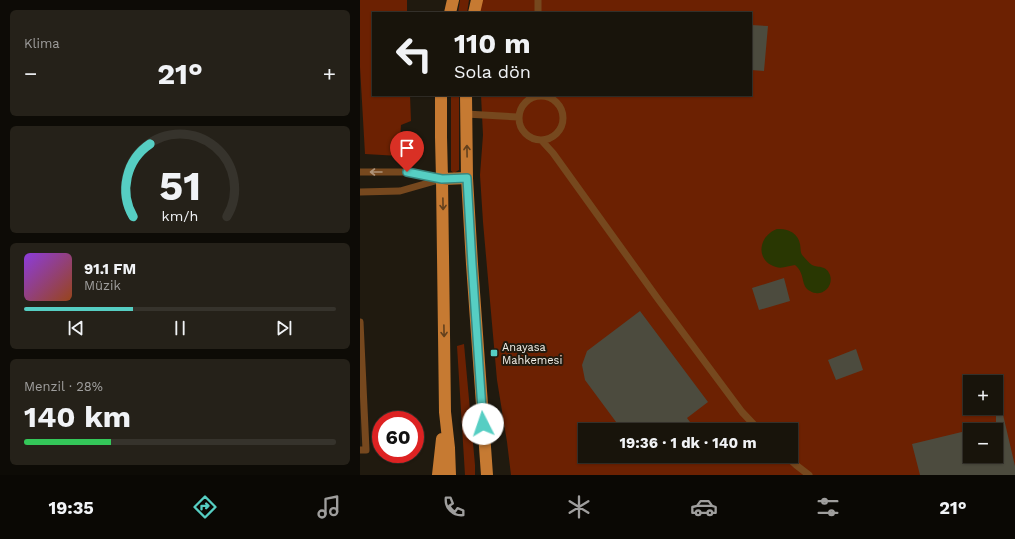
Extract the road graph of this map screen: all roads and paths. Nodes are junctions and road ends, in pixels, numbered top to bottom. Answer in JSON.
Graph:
{"nodes":[{"id":1,"x":453,"y":0,"type":"edge"},
{"id":2,"x":477,"y":0,"type":"edge"},
{"id":3,"x":538,"y":0,"type":"edge"},
{"id":4,"x":450,"y":12,"type":"edge"},
{"id":5,"x":474,"y":12,"type":"edge"},
{"id":6,"x":538,"y":12,"type":"edge"},
{"id":7,"x":441,"y":96,"type":"edge"},
{"id":8,"x":466,"y":96,"type":"edge"},
{"id":9,"x":537,"y":96,"type":"edge"},
{"id":10,"x":466,"y":114,"type":"junction"},
{"id":11,"x":518,"y":116,"type":"junction"},
{"id":12,"x":545,"y":140,"type":"junction"},
{"id":13,"x":360,"y":172,"type":"edge"},
{"id":14,"x":467,"y":178,"type":"junction"},
{"id":15,"x":442,"y":179,"type":"junction"},
{"id":16,"x":360,"y":192,"type":"edge"},
{"id":17,"x":360,"y":322,"type":"edge"},
{"id":18,"x":445,"y":412,"type":"junction"},
{"id":19,"x":752,"y":423,"type":"edge"},
{"id":20,"x":360,"y":450,"type":"edge"},
{"id":21,"x":794,"y":463,"type":"edge"},
{"id":22,"x":488,"y":473,"type":"edge"},
{"id":23,"x":438,"y":475,"type":"edge"},
{"id":24,"x":450,"y":475,"type":"edge"},
{"id":25,"x":809,"y":475,"type":"edge"}],
"edges":[{"from":1,"to":4,"type":"main road"},
{"from":2,"to":5,"type":"main road"},
{"from":3,"to":6,"type":"lane"},
{"from":7,"to":15,"type":"main road"},
{"from":8,"to":10,"type":"main road"},
{"from":9,"to":11,"type":"lane"},
{"from":9,"to":12,"type":"lane"},
{"from":10,"to":11,"type":"lane"},
{"from":14,"to":10,"type":"main road","one_way":true},
{"from":11,"to":12,"type":"lane"},
{"from":12,"to":19,"type":"lane"},
{"from":15,"to":13,"type":"lane","one_way":true},
{"from":14,"to":15,"type":"main road"},
{"from":14,"to":22,"type":"main road"},
{"from":15,"to":16,"type":"lane"},
{"from":15,"to":18,"type":"main road","one_way":true},
{"from":17,"to":20,"type":"lane"},
{"from":18,"to":23,"type":"main road"},
{"from":18,"to":24,"type":"main road"},
{"from":21,"to":25,"type":"lane"}]}
